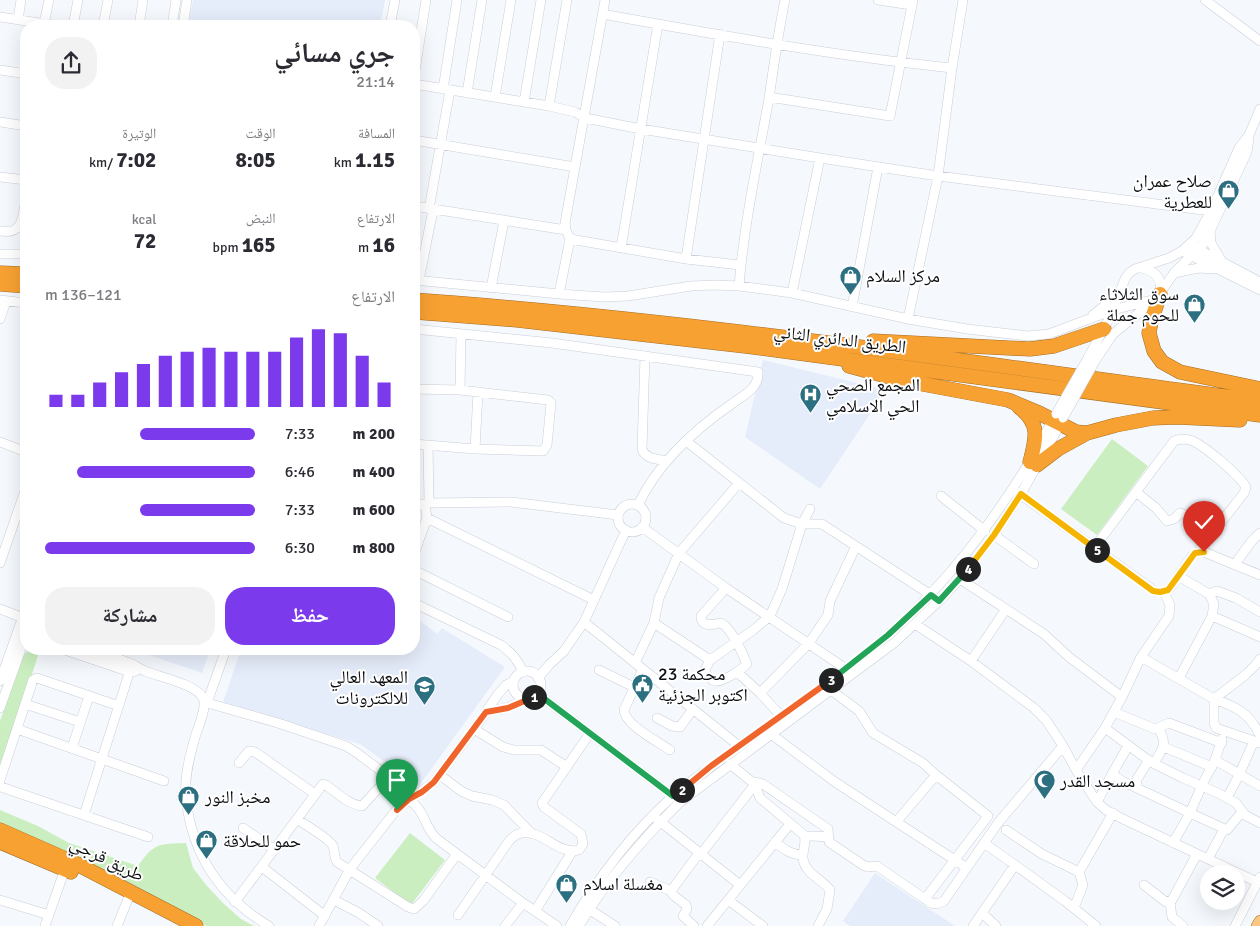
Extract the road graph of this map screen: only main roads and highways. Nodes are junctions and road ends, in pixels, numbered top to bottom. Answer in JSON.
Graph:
{"nodes":[{"id":1,"x":0,"y":273,"type":"edge"},
{"id":2,"x":20,"y":274,"type":"edge"},
{"id":3,"x":0,"y":284,"type":"edge"},
{"id":4,"x":20,"y":286,"type":"edge"},
{"id":5,"x":1158,"y":297,"type":"road end"},
{"id":6,"x":420,"y":301,"type":"edge"},
{"id":7,"x":420,"y":312,"type":"edge"},
{"id":8,"x":1098,"y":323,"type":"road end"},
{"id":9,"x":810,"y":341,"type":"junction"},
{"id":10,"x":812,"y":356,"type":"junction"},
{"id":11,"x":1260,"y":388,"type":"edge"},
{"id":12,"x":1008,"y":400,"type":"junction"},
{"id":13,"x":1260,"y":401,"type":"edge"},
{"id":14,"x":1260,"y":415,"type":"edge"},
{"id":15,"x":1260,"y":421,"type":"edge"},
{"id":16,"x":1087,"y":433,"type":"junction"},
{"id":17,"x":0,"y":830,"type":"edge"},
{"id":18,"x":0,"y":842,"type":"edge"},
{"id":19,"x":1260,"y":921,"type":"edge"},
{"id":20,"x":176,"y":926,"type":"edge"},
{"id":21,"x":196,"y":926,"type":"edge"},
{"id":22,"x":1257,"y":926,"type":"edge"}],
"edges":[{"from":1,"to":2,"type":"highway"},
{"from":3,"to":4,"type":"highway"},
{"from":5,"to":11,"type":"highway"},
{"from":6,"to":9,"type":"highway","name":"الطريق الدائري الثاني"},
{"from":7,"to":10,"type":"highway","name":"الطريق الدائري الثاني"},
{"from":8,"to":9,"type":"highway"},
{"from":9,"to":13,"type":"highway","name":"الطريق الدائري الثاني"},
{"from":10,"to":12,"type":"highway"},
{"from":10,"to":14,"type":"highway","name":"الطريق الدائري الثاني"},
{"from":12,"to":16,"type":"highway"},
{"from":12,"to":16,"type":"highway"},
{"from":15,"to":16,"type":"highway"},
{"from":17,"to":21,"type":"highway","name":"طريق قرجي"},
{"from":18,"to":20,"type":"highway","name":"طريق قرجي"},
{"from":19,"to":22,"type":"main road"}]}
